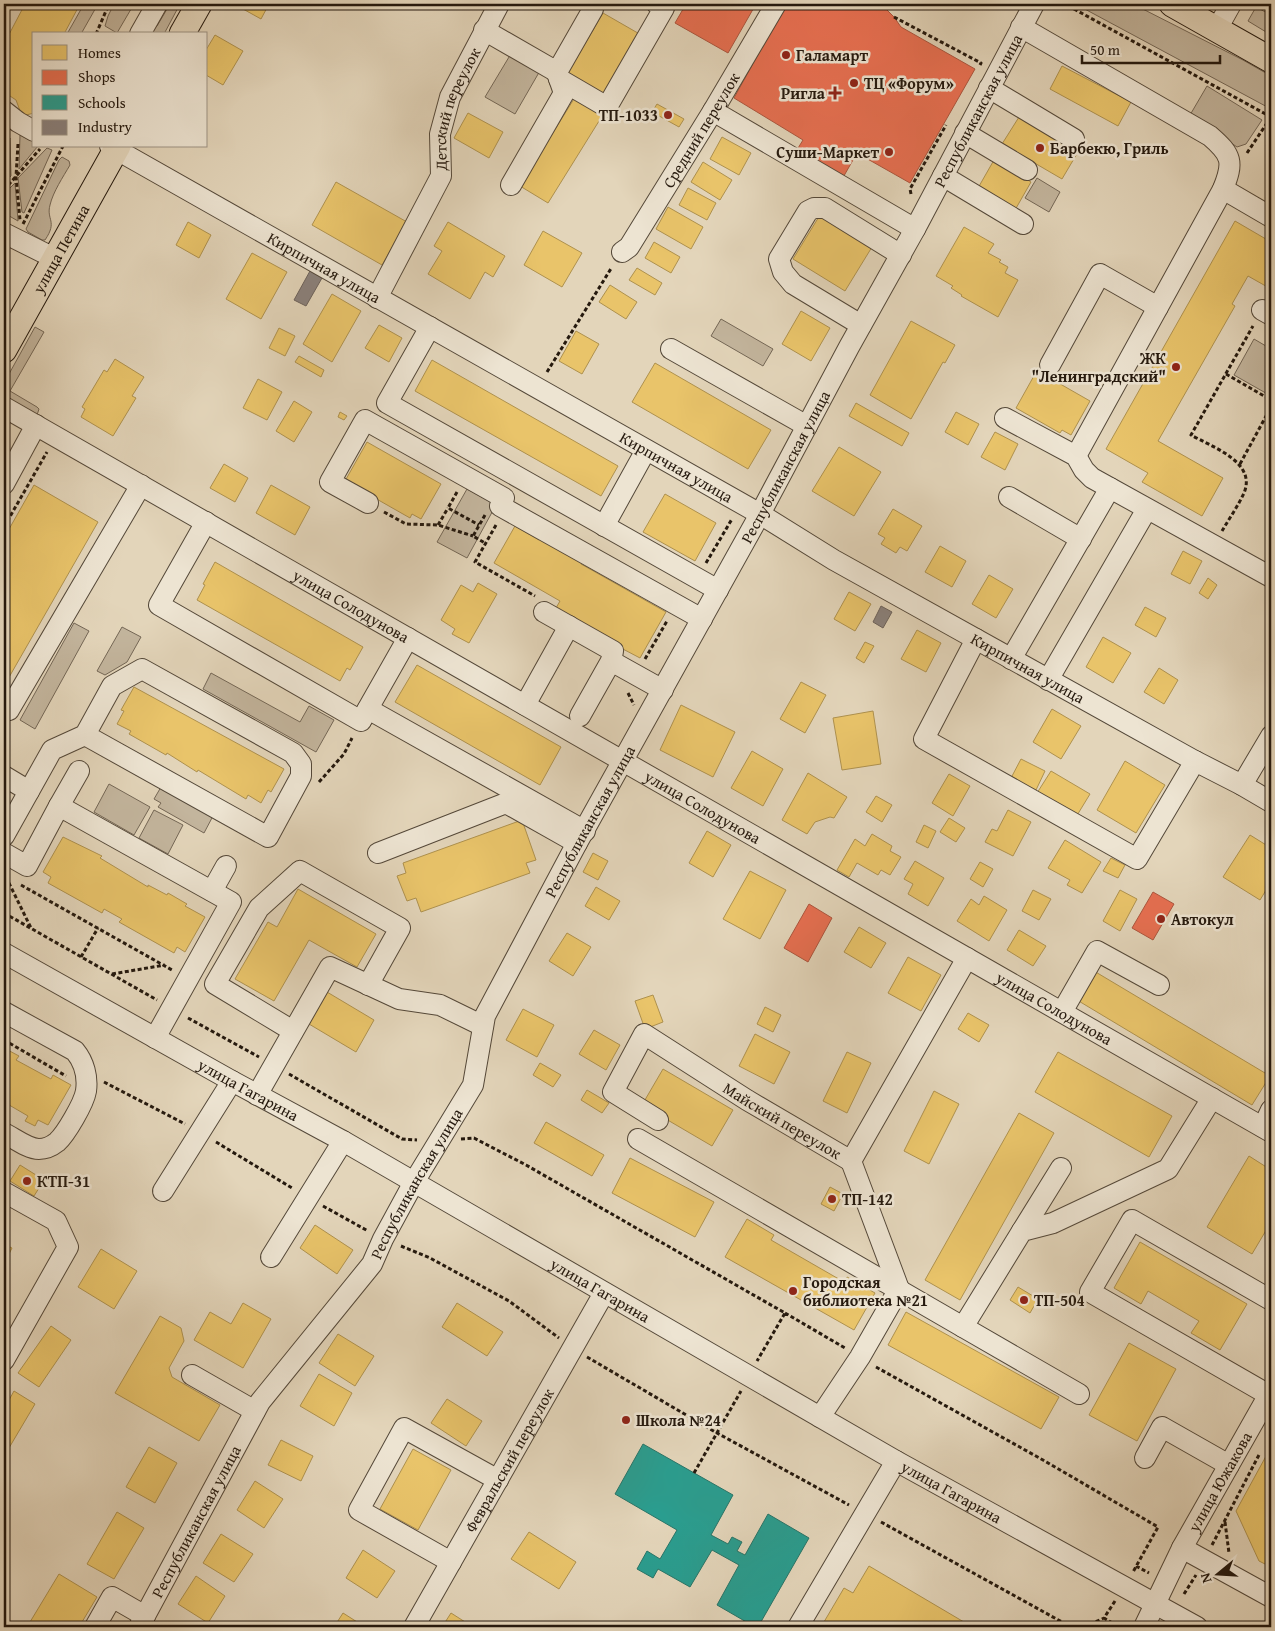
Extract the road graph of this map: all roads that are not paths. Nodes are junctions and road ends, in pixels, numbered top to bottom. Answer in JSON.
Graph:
{"nodes":[{"id":1,"x":157,"y":4,"type":"edge"},
{"id":2,"x":199,"y":4,"type":"edge"},
{"id":3,"x":499,"y":4,"type":"edge"},
{"id":4,"x":657,"y":4,"type":"edge"},
{"id":5,"x":776,"y":4,"type":"edge"},
{"id":6,"x":1034,"y":4,"type":"edge"},
{"id":7,"x":1172,"y":4,"type":"edge"},
{"id":8,"x":1231,"y":4,"type":"edge"},
{"id":9,"x":593,"y":10,"type":"dead end"},
{"id":10,"x":1021,"y":28,"type":"junction"},
{"id":11,"x":1217,"y":29,"type":"junction"},
{"id":12,"x":484,"y":30,"type":"junction"},
{"id":13,"x":141,"y":32,"type":"edge"},
{"id":14,"x":183,"y":32,"type":"edge"},
{"id":15,"x":1271,"y":60,"type":"edge"},
{"id":16,"x":558,"y":76,"type":"junction"},
{"id":17,"x":989,"y":88,"type":"junction"},
{"id":18,"x":714,"y":111,"type":"junction"},
{"id":19,"x":965,"y":133,"type":"junction"},
{"id":20,"x":1074,"y":139,"type":"dead end"},
{"id":21,"x":114,"y":148,"type":"edge"},
{"id":22,"x":117,"y":148,"type":"edge"},
{"id":23,"x":1027,"y":170,"type":"dead end"},
{"id":24,"x":943,"y":176,"type":"junction"},
{"id":25,"x":510,"y":185,"type":"dead end"},
{"id":26,"x":1223,"y":189,"type":"junction"},
{"id":27,"x":1271,"y":217,"type":"edge"},
{"id":28,"x":1023,"y":224,"type":"dead end"},
{"id":29,"x":915,"y":229,"type":"junction"},
{"id":30,"x":4,"y":233,"type":"edge"},
{"id":31,"x":622,"y":252,"type":"road end"},
{"id":32,"x":901,"y":255,"type":"junction"},
{"id":33,"x":56,"y":259,"type":"junction"},
{"id":34,"x":377,"y":298,"type":"junction"},
{"id":35,"x":1158,"y":307,"type":"junction"},
{"id":36,"x":861,"y":326,"type":"junction"},
{"id":37,"x":430,"y":327,"type":"junction"},
{"id":38,"x":671,"y":349,"type":"dead end"},
{"id":39,"x":4,"y":350,"type":"edge"},
{"id":40,"x":1050,"y":365,"type":"dead end"},
{"id":41,"x":387,"y":403,"type":"junction"},
{"id":42,"x":4,"y":407,"type":"edge"},
{"id":43,"x":1005,"y":418,"type":"dead end"},
{"id":44,"x":36,"y":425,"type":"junction"},
{"id":45,"x":375,"y":425,"type":"junction"},
{"id":46,"x":806,"y":426,"type":"junction"},
{"id":47,"x":646,"y":450,"type":"junction"},
{"id":48,"x":1076,"y":456,"type":"junction"},
{"id":49,"x":4,"y":484,"type":"edge"},
{"id":50,"x":141,"y":485,"type":"junction"},
{"id":51,"x":1110,"y":488,"type":"junction"},
{"id":52,"x":1009,"y":497,"type":"dead end"},
{"id":53,"x":368,"y":503,"type":"road end"},
{"id":54,"x":1147,"y":509,"type":"junction"},
{"id":55,"x":754,"y":511,"type":"junction"},
{"id":56,"x":206,"y":522,"type":"junction"},
{"id":57,"x":604,"y":526,"type":"junction"},
{"id":58,"x":1081,"y":539,"type":"junction"},
{"id":59,"x":1271,"y":577,"type":"edge"},
{"id":60,"x":718,"y":590,"type":"junction"},
{"id":61,"x":544,"y":612,"type":"road end"},
{"id":62,"x":702,"y":620,"type":"junction"},
{"id":63,"x":569,"y":626,"type":"junction"},
{"id":64,"x":408,"y":638,"type":"junction"},
{"id":65,"x":976,"y":639,"type":"junction"},
{"id":66,"x":1011,"y":659,"type":"junction"},
{"id":67,"x":611,"y":661,"type":"junction"},
{"id":68,"x":1048,"y":680,"type":"junction"},
{"id":69,"x":663,"y":690,"type":"junction"},
{"id":70,"x":525,"y":705,"type":"junction"},
{"id":71,"x":4,"y":707,"type":"edge"},
{"id":72,"x":580,"y":716,"type":"dead end"},
{"id":73,"x":361,"y":720,"type":"junction"},
{"id":74,"x":85,"y":735,"type":"junction"},
{"id":75,"x":1271,"y":736,"type":"edge"},
{"id":76,"x":1195,"y":761,"type":"junction"},
{"id":77,"x":624,"y":762,"type":"junction"},
{"id":78,"x":79,"y":771,"type":"dead end"},
{"id":79,"x":4,"y":776,"type":"edge"},
{"id":80,"x":1242,"y":785,"type":"junction"},
{"id":81,"x":29,"y":790,"type":"junction"},
{"id":82,"x":1271,"y":802,"type":"edge"},
{"id":83,"x":59,"y":806,"type":"junction"},
{"id":84,"x":4,"y":836,"type":"edge"},
{"id":85,"x":581,"y":837,"type":"junction"},
{"id":86,"x":4,"y":853,"type":"edge"},
{"id":87,"x":378,"y":853,"type":"dead end"},
{"id":88,"x":226,"y":866,"type":"dead end"},
{"id":89,"x":212,"y":891,"type":"junction"},
{"id":90,"x":4,"y":953,"type":"edge"},
{"id":91,"x":967,"y":958,"type":"junction"},
{"id":92,"x":368,"y":985,"type":"junction"},
{"id":93,"x":1159,"y":985,"type":"dead end"},
{"id":94,"x":4,"y":1012,"type":"edge"},
{"id":95,"x":1062,"y":1012,"type":"junction"},
{"id":96,"x":483,"y":1026,"type":"junction"},
{"id":97,"x":293,"y":1032,"type":"junction"},
{"id":98,"x":155,"y":1038,"type":"junction"},
{"id":99,"x":232,"y":1081,"type":"junction"},
{"id":100,"x":257,"y":1095,"type":"junction"},
{"id":101,"x":1212,"y":1098,"type":"junction"},
{"id":102,"x":658,"y":1120,"type":"dead end"},
{"id":103,"x":1269,"y":1123,"type":"edge"},
{"id":104,"x":4,"y":1133,"type":"edge"},
{"id":105,"x":638,"y":1138,"type":"dead end"},
{"id":106,"x":343,"y":1141,"type":"junction"},
{"id":107,"x":851,"y":1161,"type":"junction"},
{"id":108,"x":1061,"y":1168,"type":"dead end"},
{"id":109,"x":414,"y":1182,"type":"junction"},
{"id":110,"x":163,"y":1191,"type":"dead end"},
{"id":111,"x":4,"y":1192,"type":"edge"},
{"id":112,"x":1022,"y":1231,"type":"junction"},
{"id":113,"x":271,"y":1256,"type":"dead end"},
{"id":114,"x":899,"y":1289,"type":"junction"},
{"id":115,"x":604,"y":1293,"type":"junction"},
{"id":116,"x":1271,"y":1300,"type":"edge"},
{"id":117,"x":963,"y":1327,"type":"junction"},
{"id":118,"x":4,"y":1360,"type":"edge"},
{"id":119,"x":192,"y":1375,"type":"dead end"},
{"id":120,"x":1079,"y":1394,"type":"dead end"},
{"id":121,"x":1268,"y":1403,"type":"edge"},
{"id":122,"x":255,"y":1411,"type":"junction"},
{"id":123,"x":820,"y":1418,"type":"junction"},
{"id":124,"x":1145,"y":1458,"type":"dead end"},
{"id":125,"x":896,"y":1461,"type":"junction"},
{"id":126,"x":1229,"y":1465,"type":"junction"},
{"id":127,"x":498,"y":1480,"type":"junction"},
{"id":128,"x":1182,"y":1548,"type":"junction"},
{"id":129,"x":451,"y":1562,"type":"junction"},
{"id":130,"x":1271,"y":1597,"type":"edge"},
{"id":131,"x":1156,"y":1604,"type":"junction"},
{"id":132,"x":142,"y":1621,"type":"edge"},
{"id":133,"x":95,"y":1627,"type":"edge"},
{"id":134,"x":414,"y":1627,"type":"edge"},
{"id":135,"x":798,"y":1627,"type":"edge"},
{"id":136,"x":1144,"y":1627,"type":"edge"},
{"id":137,"x":1197,"y":1627,"type":"edge"}],
"edges":[{"from":1,"to":13,"type":"street"},
{"from":2,"to":14,"type":"main road"},
{"from":3,"to":12,"type":"street","name":"Детский переулок"},
{"from":4,"to":16,"type":"street"},
{"from":5,"to":18,"type":"street","name":"Средний переулок"},
{"from":6,"to":10,"type":"street","name":"Республиканская улица"},
{"from":7,"to":11,"type":"main road"},
{"from":8,"to":11,"type":"street"},
{"from":9,"to":16,"type":"street"},
{"from":10,"to":17,"type":"street","name":"Республиканская улица"},
{"from":10,"to":26,"type":"street"},
{"from":11,"to":15,"type":"main road"},
{"from":12,"to":16,"type":"street"},
{"from":12,"to":34,"type":"street","name":"Детский переулок"},
{"from":16,"to":25,"type":"street"},
{"from":17,"to":19,"type":"street","name":"Республиканская улица"},
{"from":17,"to":20,"type":"street"},
{"from":18,"to":29,"type":"street"},
{"from":18,"to":31,"type":"street","name":"Средний переулок"},
{"from":19,"to":23,"type":"street"},
{"from":19,"to":24,"type":"street","name":"Республиканская улица"},
{"from":21,"to":33,"type":"main road","name":"улица Петина"},
{"from":22,"to":34,"type":"street","name":"Кирпичная улица"},
{"from":24,"to":28,"type":"street"},
{"from":24,"to":29,"type":"street","name":"Республиканская улица"},
{"from":26,"to":27,"type":"street"},
{"from":26,"to":35,"type":"street"},
{"from":29,"to":32,"type":"street","name":"Республиканская улица"},
{"from":30,"to":33,"type":"street"},
{"from":32,"to":36,"type":"street","name":"Республиканская улица"},
{"from":32,"to":36,"type":"street"},
{"from":33,"to":39,"type":"main road","name":"улица Петина"},
{"from":34,"to":37,"type":"street","name":"Кирпичная улица"},
{"from":35,"to":40,"type":"street"},
{"from":35,"to":48,"type":"street"},
{"from":36,"to":46,"type":"street","name":"Республиканская улица"},
{"from":37,"to":41,"type":"street"},
{"from":37,"to":47,"type":"street","name":"Кирпичная улица"},
{"from":38,"to":46,"type":"street"},
{"from":41,"to":45,"type":"street"},
{"from":41,"to":57,"type":"street"},
{"from":42,"to":44,"type":"street","name":"улица Солодунова"},
{"from":43,"to":48,"type":"street"},
{"from":44,"to":49,"type":"street"},
{"from":44,"to":50,"type":"street","name":"улица Солодунова"},
{"from":45,"to":53,"type":"street"},
{"from":45,"to":62,"type":"street"},
{"from":46,"to":55,"type":"street","name":"Республиканская улица"},
{"from":47,"to":55,"type":"street","name":"Кирпичная улица"},
{"from":47,"to":57,"type":"street"},
{"from":48,"to":51,"type":"street"},
{"from":50,"to":56,"type":"street","name":"улица Солодунова"},
{"from":50,"to":71,"type":"street"},
{"from":51,"to":54,"type":"street"},
{"from":51,"to":58,"type":"street"},
{"from":52,"to":58,"type":"street"},
{"from":54,"to":59,"type":"street"},
{"from":54,"to":68,"type":"street"},
{"from":55,"to":60,"type":"street","name":"Республиканская улица"},
{"from":55,"to":65,"type":"street","name":"Кирпичная улица"},
{"from":56,"to":64,"type":"street","name":"улица Солодунова"},
{"from":56,"to":73,"type":"street"},
{"from":57,"to":60,"type":"street"},
{"from":58,"to":66,"type":"street"},
{"from":60,"to":62,"type":"street","name":"Республиканская улица"},
{"from":61,"to":63,"type":"street"},
{"from":62,"to":69,"type":"street","name":"Республиканская улица"},
{"from":63,"to":67,"type":"street"},
{"from":63,"to":70,"type":"street"},
{"from":64,"to":70,"type":"street","name":"улица Солодунова"},
{"from":64,"to":73,"type":"street"},
{"from":65,"to":66,"type":"street","name":"Кирпичная улица"},
{"from":65,"to":76,"type":"street"},
{"from":66,"to":68,"type":"street","name":"Кирпичная улица"},
{"from":67,"to":69,"type":"street"},
{"from":67,"to":72,"type":"street"},
{"from":68,"to":76,"type":"street","name":"Кирпичная улица"},
{"from":69,"to":77,"type":"street","name":"Республиканская улица"},
{"from":70,"to":77,"type":"street","name":"улица Солодунова"},
{"from":73,"to":85,"type":"street"},
{"from":74,"to":74,"type":"street"},
{"from":74,"to":81,"type":"street"},
{"from":75,"to":80,"type":"street"},
{"from":76,"to":80,"type":"street","name":"Кирпичная улица"},
{"from":77,"to":85,"type":"street","name":"Республиканская улица"},
{"from":77,"to":91,"type":"street","name":"улица Солодунова"},
{"from":78,"to":83,"type":"street"},
{"from":79,"to":81,"type":"street"},
{"from":80,"to":82,"type":"street","name":"Кирпичная улица"},
{"from":81,"to":84,"type":"street"},
{"from":83,"to":86,"type":"street"},
{"from":83,"to":89,"type":"street"},
{"from":85,"to":87,"type":"street"},
{"from":85,"to":96,"type":"street","name":"Республиканская улица"},
{"from":88,"to":89,"type":"street"},
{"from":89,"to":98,"type":"street"},
{"from":90,"to":98,"type":"street","name":"улица Гагарина"},
{"from":91,"to":95,"type":"street","name":"улица Солодунова"},
{"from":91,"to":107,"type":"street","name":"Майский переулок"},
{"from":92,"to":96,"type":"street"},
{"from":92,"to":97,"type":"street"},
{"from":92,"to":97,"type":"street"},
{"from":93,"to":95,"type":"street"},
{"from":94,"to":104,"type":"street"},
{"from":95,"to":101,"type":"street","name":"улица Солодунова"},
{"from":96,"to":109,"type":"street","name":"Республиканская улица"},
{"from":97,"to":100,"type":"street"},
{"from":98,"to":99,"type":"street","name":"улица Гагарина"},
{"from":99,"to":100,"type":"street","name":"улица Гагарина"},
{"from":99,"to":110,"type":"street"},
{"from":100,"to":106,"type":"street","name":"улица Гагарина"},
{"from":101,"to":103,"type":"street","name":"улица Солодунова"},
{"from":101,"to":112,"type":"street"},
{"from":102,"to":107,"type":"street","name":"Майский переулок"},
{"from":105,"to":114,"type":"street"},
{"from":106,"to":109,"type":"street","name":"улица Гагарина"},
{"from":106,"to":113,"type":"street"},
{"from":107,"to":114,"type":"street"},
{"from":108,"to":112,"type":"street"},
{"from":109,"to":115,"type":"street","name":"улица Гагарина"},
{"from":109,"to":122,"type":"street","name":"Республиканская улица"},
{"from":111,"to":118,"type":"street"},
{"from":112,"to":117,"type":"street"},
{"from":114,"to":117,"type":"street"},
{"from":114,"to":123,"type":"street"},
{"from":115,"to":123,"type":"street","name":"улица Гагарина"},
{"from":115,"to":127,"type":"street","name":"Февральский переулок"},
{"from":116,"to":121,"type":"street"},
{"from":117,"to":120,"type":"street"},
{"from":119,"to":122,"type":"street"},
{"from":121,"to":126,"type":"street","name":"улица Южакова"},
{"from":122,"to":132,"type":"street","name":"Республиканская улица"},
{"from":123,"to":125,"type":"street","name":"улица Гагарина"},
{"from":124,"to":126,"type":"street"},
{"from":125,"to":131,"type":"street","name":"улица Гагарина"},
{"from":125,"to":135,"type":"street"},
{"from":126,"to":128,"type":"street","name":"улица Южакова"},
{"from":127,"to":129,"type":"street","name":"Февральский переулок"},
{"from":127,"to":129,"type":"street"},
{"from":128,"to":130,"type":"street"},
{"from":128,"to":131,"type":"street","name":"улица Южакова"},
{"from":129,"to":134,"type":"street","name":"Февральский переулок"},
{"from":131,"to":136,"type":"street","name":"улица Южакова"},
{"from":131,"to":137,"type":"street","name":"улица Гагарина"},
{"from":132,"to":133,"type":"street"}]}
